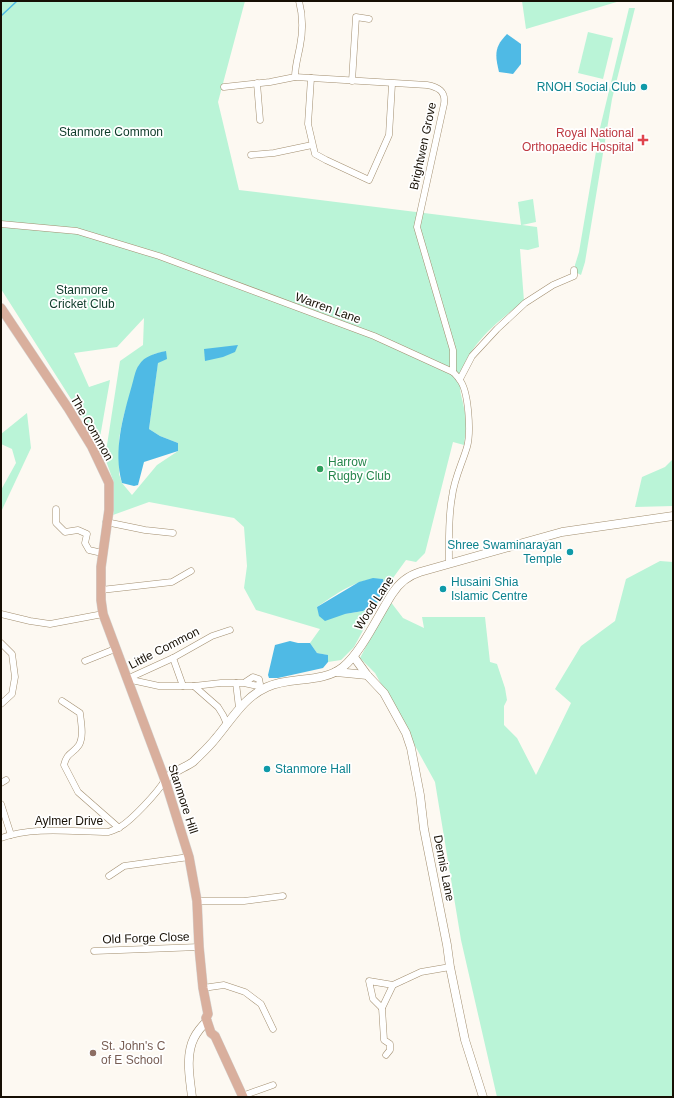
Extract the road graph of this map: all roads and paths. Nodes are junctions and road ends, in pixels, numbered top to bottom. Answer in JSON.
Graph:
{"nodes":[{"id":1,"x":299,"y":1,"type":"edge"},
{"id":2,"x":368,"y":19,"type":"dead end"},
{"id":3,"x":295,"y":77,"type":"junction"},
{"id":4,"x":311,"y":78,"type":"junction"},
{"id":5,"x":352,"y":81,"type":"junction"},
{"id":6,"x":257,"y":83,"type":"junction"},
{"id":7,"x":392,"y":84,"type":"junction"},
{"id":8,"x":224,"y":87,"type":"dead end"},
{"id":9,"x":260,"y":120,"type":"dead end"},
{"id":10,"x":312,"y":145,"type":"junction"},
{"id":11,"x":251,"y":155,"type":"dead end"},
{"id":12,"x":1,"y":224,"type":"edge"},
{"id":13,"x":574,"y":270,"type":"dead end"},
{"id":14,"x":1,"y":308,"type":"edge"},
{"id":15,"x":453,"y":372,"type":"junction"},
{"id":16,"x":460,"y":379,"type":"junction"},
{"id":17,"x":56,"y":509,"type":"dead end"},
{"id":18,"x":673,"y":516,"type":"edge"},
{"id":19,"x":106,"y":522,"type":"junction"},
{"id":20,"x":173,"y":534,"type":"dead end"},
{"id":21,"x":102,"y":552,"type":"junction"},
{"id":22,"x":449,"y":564,"type":"junction"},
{"id":23,"x":191,"y":571,"type":"dead end"},
{"id":24,"x":101,"y":590,"type":"junction"},
{"id":25,"x":101,"y":600,"type":"joint"},
{"id":26,"x":1,"y":614,"type":"edge"},
{"id":27,"x":103,"y":614,"type":"junction"},
{"id":28,"x":230,"y":630,"type":"dead end"},
{"id":29,"x":1,"y":643,"type":"edge"},
{"id":30,"x":115,"y":649,"type":"junction"},
{"id":31,"x":354,"y":656,"type":"junction"},
{"id":32,"x":173,"y":658,"type":"junction"},
{"id":33,"x":85,"y":661,"type":"dead end"},
{"id":34,"x":336,"y":672,"type":"junction"},
{"id":35,"x":367,"y":675,"type":"junction"},
{"id":36,"x":127,"y":679,"type":"junction"},
{"id":37,"x":236,"y":683,"type":"junction"},
{"id":38,"x":244,"y":683,"type":"dead end"},
{"id":39,"x":183,"y":686,"type":"junction"},
{"id":40,"x":194,"y":686,"type":"junction"},
{"id":41,"x":62,"y":701,"type":"dead end"},
{"id":42,"x":1,"y":704,"type":"edge"},
{"id":43,"x":240,"y":708,"type":"junction"},
{"id":44,"x":227,"y":724,"type":"junction"},
{"id":45,"x":165,"y":780,"type":"junction"},
{"id":46,"x":1,"y":804,"type":"edge"},
{"id":47,"x":119,"y":828,"type":"junction"},
{"id":48,"x":11,"y":835,"type":"junction"},
{"id":49,"x":1,"y":838,"type":"edge"},
{"id":50,"x":188,"y":857,"type":"junction"},
{"id":51,"x":109,"y":876,"type":"dead end"},
{"id":52,"x":283,"y":896,"type":"dead end"},
{"id":53,"x":197,"y":901,"type":"junction"},
{"id":54,"x":199,"y":947,"type":"junction"},
{"id":55,"x":94,"y":951,"type":"dead end"},
{"id":56,"x":450,"y":967,"type":"junction"},
{"id":57,"x":393,"y":985,"type":"junction"},
{"id":58,"x":202,"y":988,"type":"junction"},
{"id":59,"x":382,"y":1008,"type":"junction"},
{"id":60,"x":207,"y":1018,"type":"junction"},
{"id":61,"x":273,"y":1029,"type":"dead end"},
{"id":62,"x":386,"y":1055,"type":"dead end"},
{"id":63,"x":273,"y":1085,"type":"dead end"},
{"id":64,"x":192,"y":1097,"type":"edge"},
{"id":65,"x":243,"y":1097,"type":"edge"},
{"id":66,"x":482,"y":1097,"type":"edge"}],
"edges":[{"from":1,"to":3,"type":"street"},
{"from":2,"to":5,"type":"street"},
{"from":3,"to":4,"type":"street","name":"Brightwen Grove"},
{"from":3,"to":6,"type":"street","name":"Brightwen Grove"},
{"from":4,"to":5,"type":"street","name":"Brightwen Grove"},
{"from":4,"to":10,"type":"street"},
{"from":5,"to":7,"type":"street","name":"Brightwen Grove"},
{"from":6,"to":8,"type":"street","name":"Brightwen Grove"},
{"from":6,"to":9,"type":"street"},
{"from":7,"to":10,"type":"street"},
{"from":7,"to":15,"type":"street","name":"Brightwen Grove"},
{"from":10,"to":11,"type":"street"},
{"from":12,"to":15,"type":"street","name":"Warren Lane"},
{"from":13,"to":16,"type":"street"},
{"from":14,"to":19,"type":"main road","name":"The Common"},
{"from":15,"to":16,"type":"street","name":"Warren Lane"},
{"from":16,"to":22,"type":"street","name":"Warren Lane"},
{"from":17,"to":21,"type":"street"},
{"from":18,"to":22,"type":"street","name":"Wood Lane"},
{"from":19,"to":20,"type":"street"},
{"from":19,"to":21,"type":"main road","name":"The Common"},
{"from":21,"to":24,"type":"main road","name":"The Common"},
{"from":22,"to":31,"type":"street","name":"Wood Lane"},
{"from":23,"to":24,"type":"street"},
{"from":24,"to":25,"type":"main road","name":"The Common"},
{"from":25,"to":27,"type":"main road","name":"Stanmore Hill"},
{"from":26,"to":27,"type":"street"},
{"from":27,"to":30,"type":"main road","name":"Stanmore Hill"},
{"from":28,"to":32,"type":"street","name":"Little Common"},
{"from":29,"to":42,"type":"street"},
{"from":30,"to":33,"type":"street"},
{"from":30,"to":36,"type":"main road","name":"Stanmore Hill"},
{"from":31,"to":34,"type":"street","name":"Wood Lane"},
{"from":31,"to":35,"type":"street","name":"Dennis Lane"},
{"from":32,"to":36,"type":"street","name":"Little Common"},
{"from":32,"to":39,"type":"street"},
{"from":34,"to":35,"type":"street"},
{"from":34,"to":43,"type":"street","name":"Wood Lane"},
{"from":35,"to":56,"type":"street","name":"Dennis Lane"},
{"from":36,"to":39,"type":"street","name":"Little Common"},
{"from":36,"to":45,"type":"main road","name":"Stanmore Hill"},
{"from":37,"to":38,"type":"street","name":"Little Common"},
{"from":37,"to":40,"type":"street","name":"Little Common"},
{"from":37,"to":43,"type":"street"},
{"from":39,"to":40,"type":"street","name":"Little Common"},
{"from":40,"to":44,"type":"street"},
{"from":41,"to":47,"type":"street"},
{"from":43,"to":44,"type":"street","name":"Wood Lane"},
{"from":44,"to":45,"type":"street","name":"Wood Lane"},
{"from":45,"to":47,"type":"street","name":"Aylmer Drive"},
{"from":45,"to":50,"type":"main road","name":"Stanmore Hill"},
{"from":46,"to":48,"type":"street"},
{"from":47,"to":48,"type":"street","name":"Aylmer Drive"},
{"from":48,"to":49,"type":"street","name":"Aylmer Drive"},
{"from":50,"to":51,"type":"street"},
{"from":50,"to":53,"type":"main road","name":"Stanmore Hill"},
{"from":52,"to":53,"type":"street"},
{"from":53,"to":54,"type":"main road","name":"Stanmore Hill"},
{"from":54,"to":55,"type":"street","name":"Old Forge Close"},
{"from":54,"to":58,"type":"main road","name":"Stanmore Hill"},
{"from":56,"to":57,"type":"street"},
{"from":56,"to":66,"type":"street","name":"Dennis Lane"},
{"from":57,"to":59,"type":"street"},
{"from":57,"to":59,"type":"street"},
{"from":58,"to":60,"type":"main road","name":"Stanmore Hill"},
{"from":58,"to":61,"type":"street"},
{"from":59,"to":62,"type":"street"},
{"from":60,"to":64,"type":"street"},
{"from":60,"to":65,"type":"main road","name":"Stanmore Hill"},
{"from":63,"to":65,"type":"street"}]}
